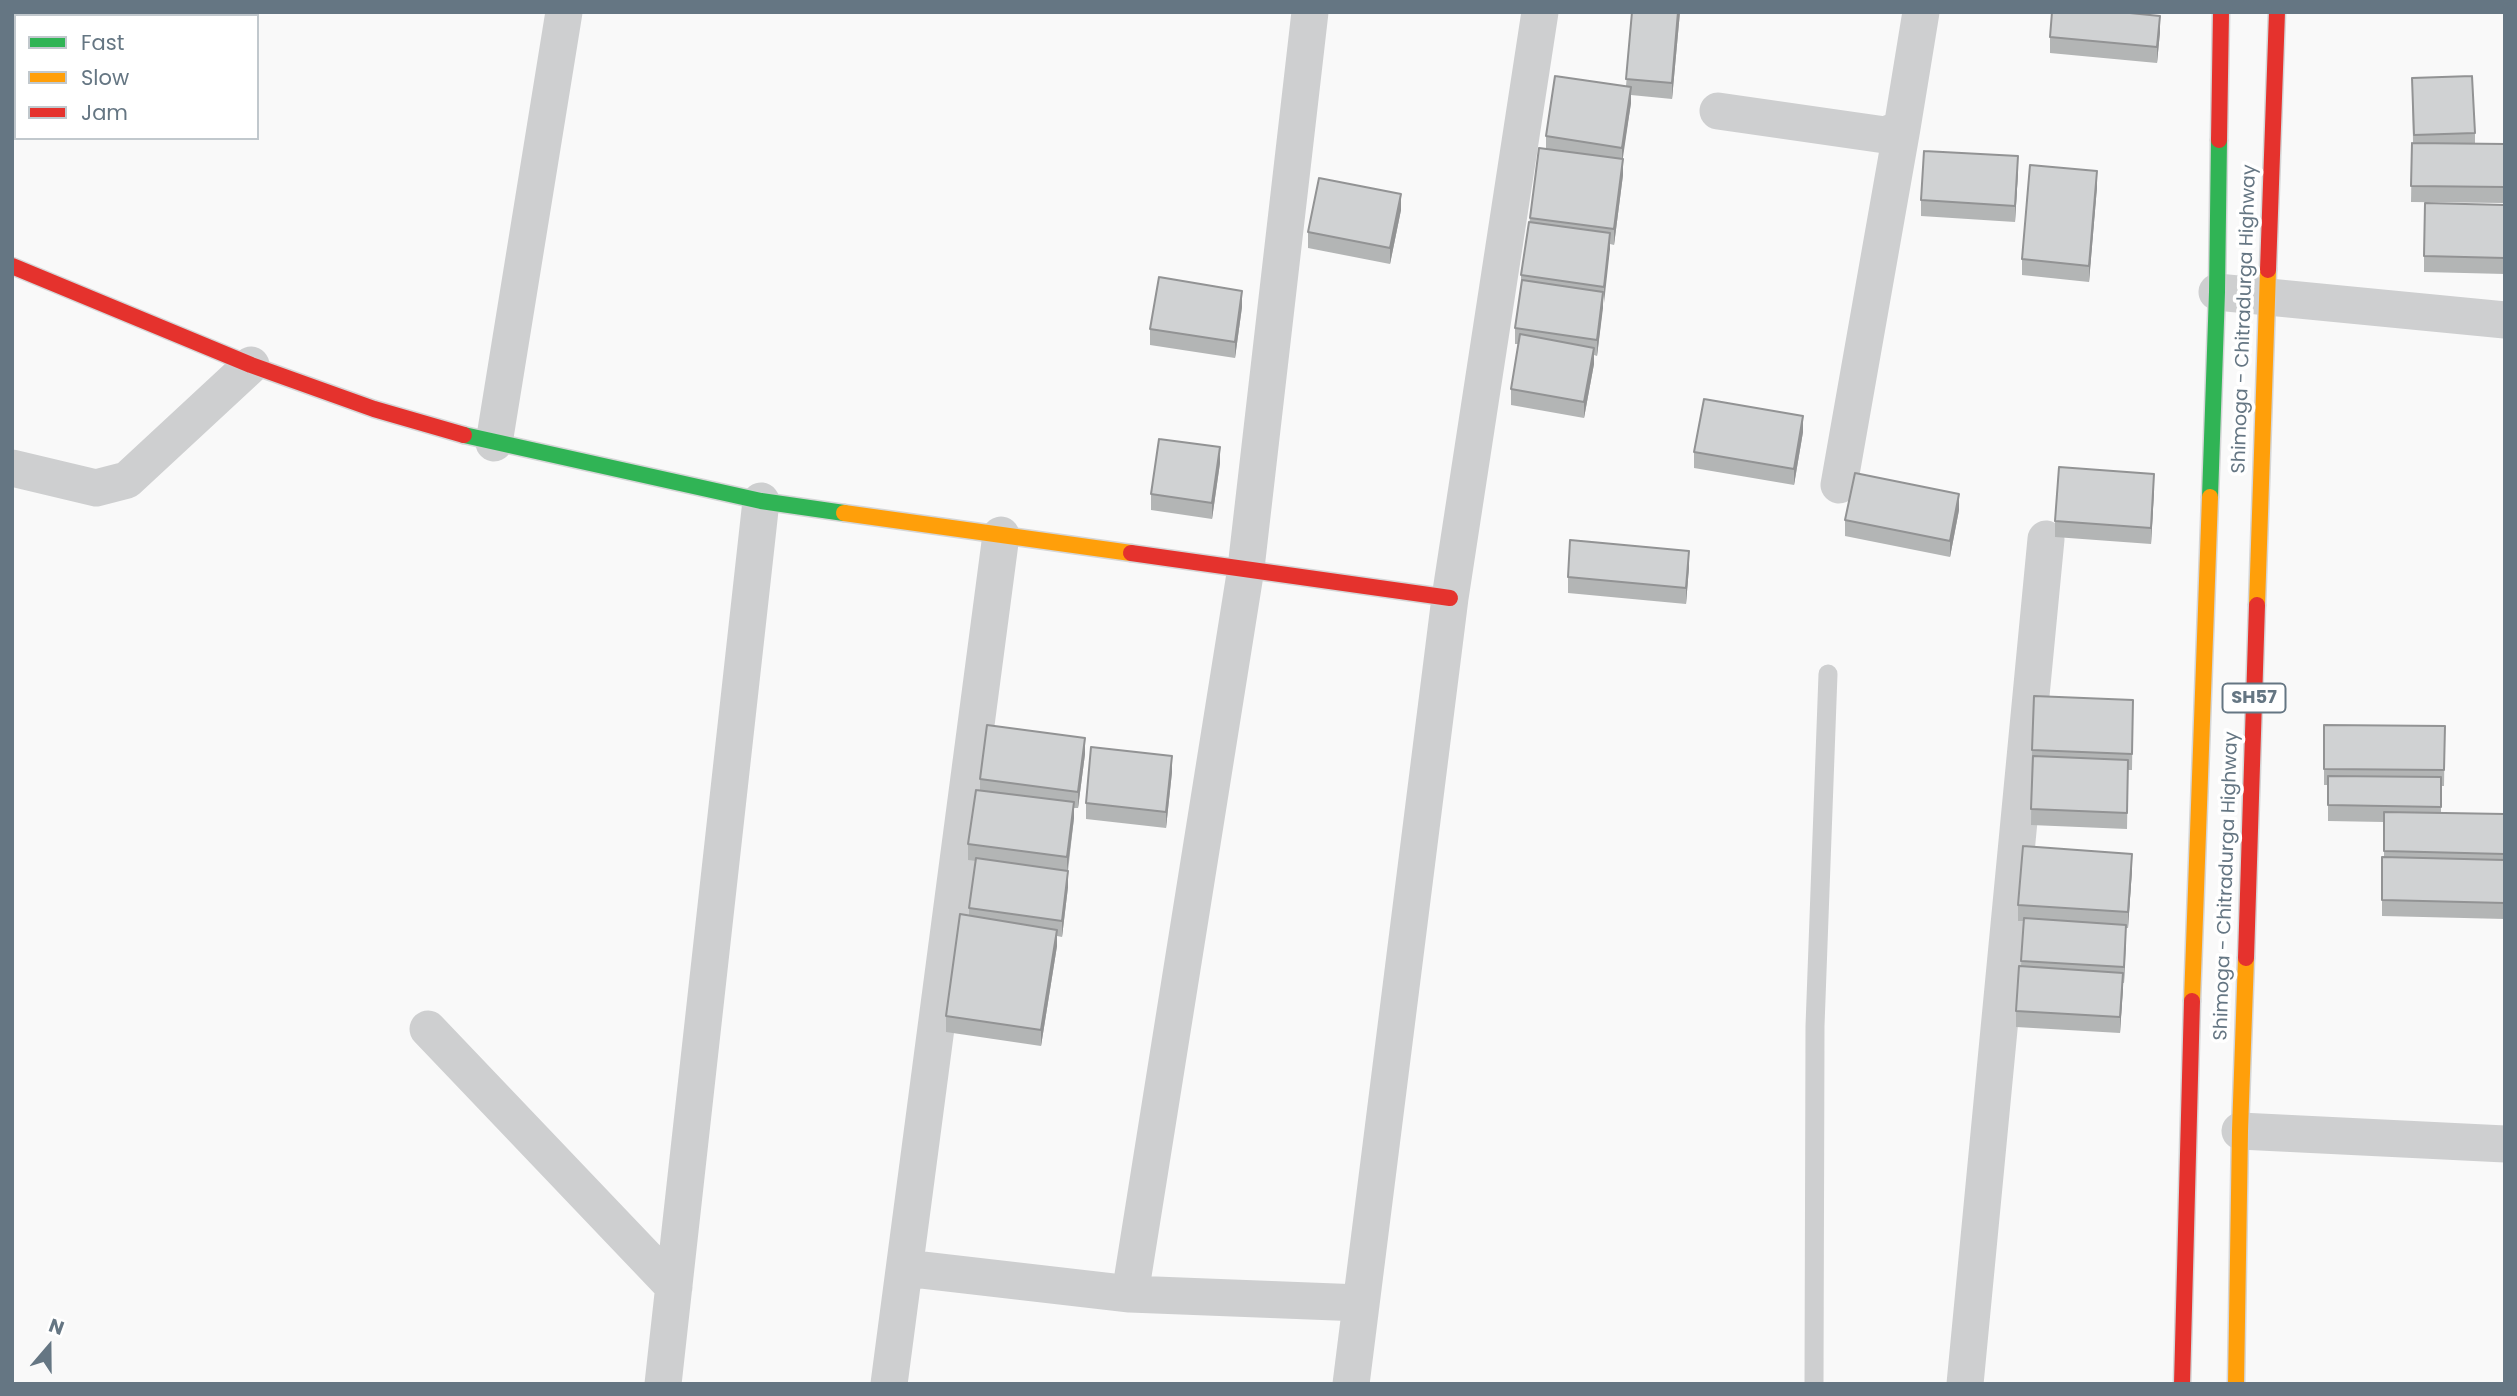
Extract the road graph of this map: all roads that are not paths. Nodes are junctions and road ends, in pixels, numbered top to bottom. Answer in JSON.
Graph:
{"nodes":[{"id":1,"x":564,"y":12,"type":"edge"},
{"id":2,"x":1310,"y":12,"type":"edge"},
{"id":3,"x":1540,"y":12,"type":"edge"},
{"id":4,"x":1921,"y":12,"type":"edge"},
{"id":5,"x":2221,"y":12,"type":"edge"},
{"id":6,"x":2277,"y":12,"type":"edge"},
{"id":7,"x":1718,"y":111,"type":"dead end"},
{"id":8,"x":1902,"y":128,"type":"junction"},
{"id":9,"x":12,"y":266,"type":"edge"},
{"id":10,"x":2217,"y":292,"type":"junction"},
{"id":11,"x":2267,"y":296,"type":"junction"},
{"id":12,"x":2505,"y":320,"type":"edge"},
{"id":13,"x":251,"y":365,"type":"junction"},
{"id":14,"x":494,"y":443,"type":"junction"},
{"id":15,"x":12,"y":468,"type":"edge"},
{"id":16,"x":1839,"y":485,"type":"dead end"},
{"id":17,"x":761,"y":501,"type":"junction"},
{"id":18,"x":1001,"y":535,"type":"junction"},
{"id":19,"x":2046,"y":539,"type":"dead end"},
{"id":20,"x":1246,"y":568,"type":"junction"},
{"id":21,"x":1450,"y":598,"type":"junction"},
{"id":22,"x":1828,"y":674,"type":"dead end"},
{"id":23,"x":428,"y":1029,"type":"dead end"},
{"id":24,"x":2240,"y":1131,"type":"junction"},
{"id":25,"x":2505,"y":1144,"type":"edge"},
{"id":26,"x":905,"y":1268,"type":"junction"},
{"id":27,"x":674,"y":1287,"type":"junction"},
{"id":28,"x":1130,"y":1294,"type":"junction"},
{"id":29,"x":1361,"y":1303,"type":"junction"},
{"id":30,"x":663,"y":1384,"type":"edge"},
{"id":31,"x":889,"y":1384,"type":"edge"},
{"id":32,"x":1351,"y":1384,"type":"edge"},
{"id":33,"x":1814,"y":1384,"type":"edge"},
{"id":34,"x":1965,"y":1384,"type":"edge"},
{"id":35,"x":2182,"y":1384,"type":"edge"},
{"id":36,"x":2236,"y":1384,"type":"edge"}],
"edges":[{"from":1,"to":14,"type":"street"},
{"from":2,"to":20,"type":"street"},
{"from":3,"to":21,"type":"street"},
{"from":4,"to":8,"type":"street"},
{"from":5,"to":10,"type":"main road","name":"Shimoga - Chitradurga Highway","number":"SH57"},
{"from":6,"to":11,"type":"main road","name":"Shimoga - Chitradurga Highway","number":"SH57"},
{"from":7,"to":8,"type":"street"},
{"from":8,"to":16,"type":"street"},
{"from":9,"to":13,"type":"main road"},
{"from":10,"to":11,"type":"street"},
{"from":10,"to":35,"type":"main road","name":"Shimoga - Chitradurga Highway","number":"SH57"},
{"from":11,"to":12,"type":"street"},
{"from":11,"to":24,"type":"main road","name":"Shimoga - Chitradurga Highway","number":"SH57"},
{"from":13,"to":14,"type":"main road"},
{"from":13,"to":15,"type":"street"},
{"from":14,"to":17,"type":"main road"},
{"from":17,"to":18,"type":"main road"},
{"from":17,"to":27,"type":"street"},
{"from":18,"to":20,"type":"main road"},
{"from":18,"to":26,"type":"street"},
{"from":19,"to":34,"type":"street"},
{"from":20,"to":21,"type":"main road"},
{"from":20,"to":28,"type":"street"},
{"from":21,"to":29,"type":"street"},
{"from":22,"to":33,"type":"lane"},
{"from":23,"to":27,"type":"street"},
{"from":24,"to":25,"type":"street"},
{"from":24,"to":36,"type":"main road","name":"Shimoga - Chitradurga Highway","number":"SH57"},
{"from":26,"to":28,"type":"street"},
{"from":26,"to":31,"type":"street"},
{"from":27,"to":30,"type":"street"},
{"from":28,"to":29,"type":"street"},
{"from":29,"to":32,"type":"street"}]}
